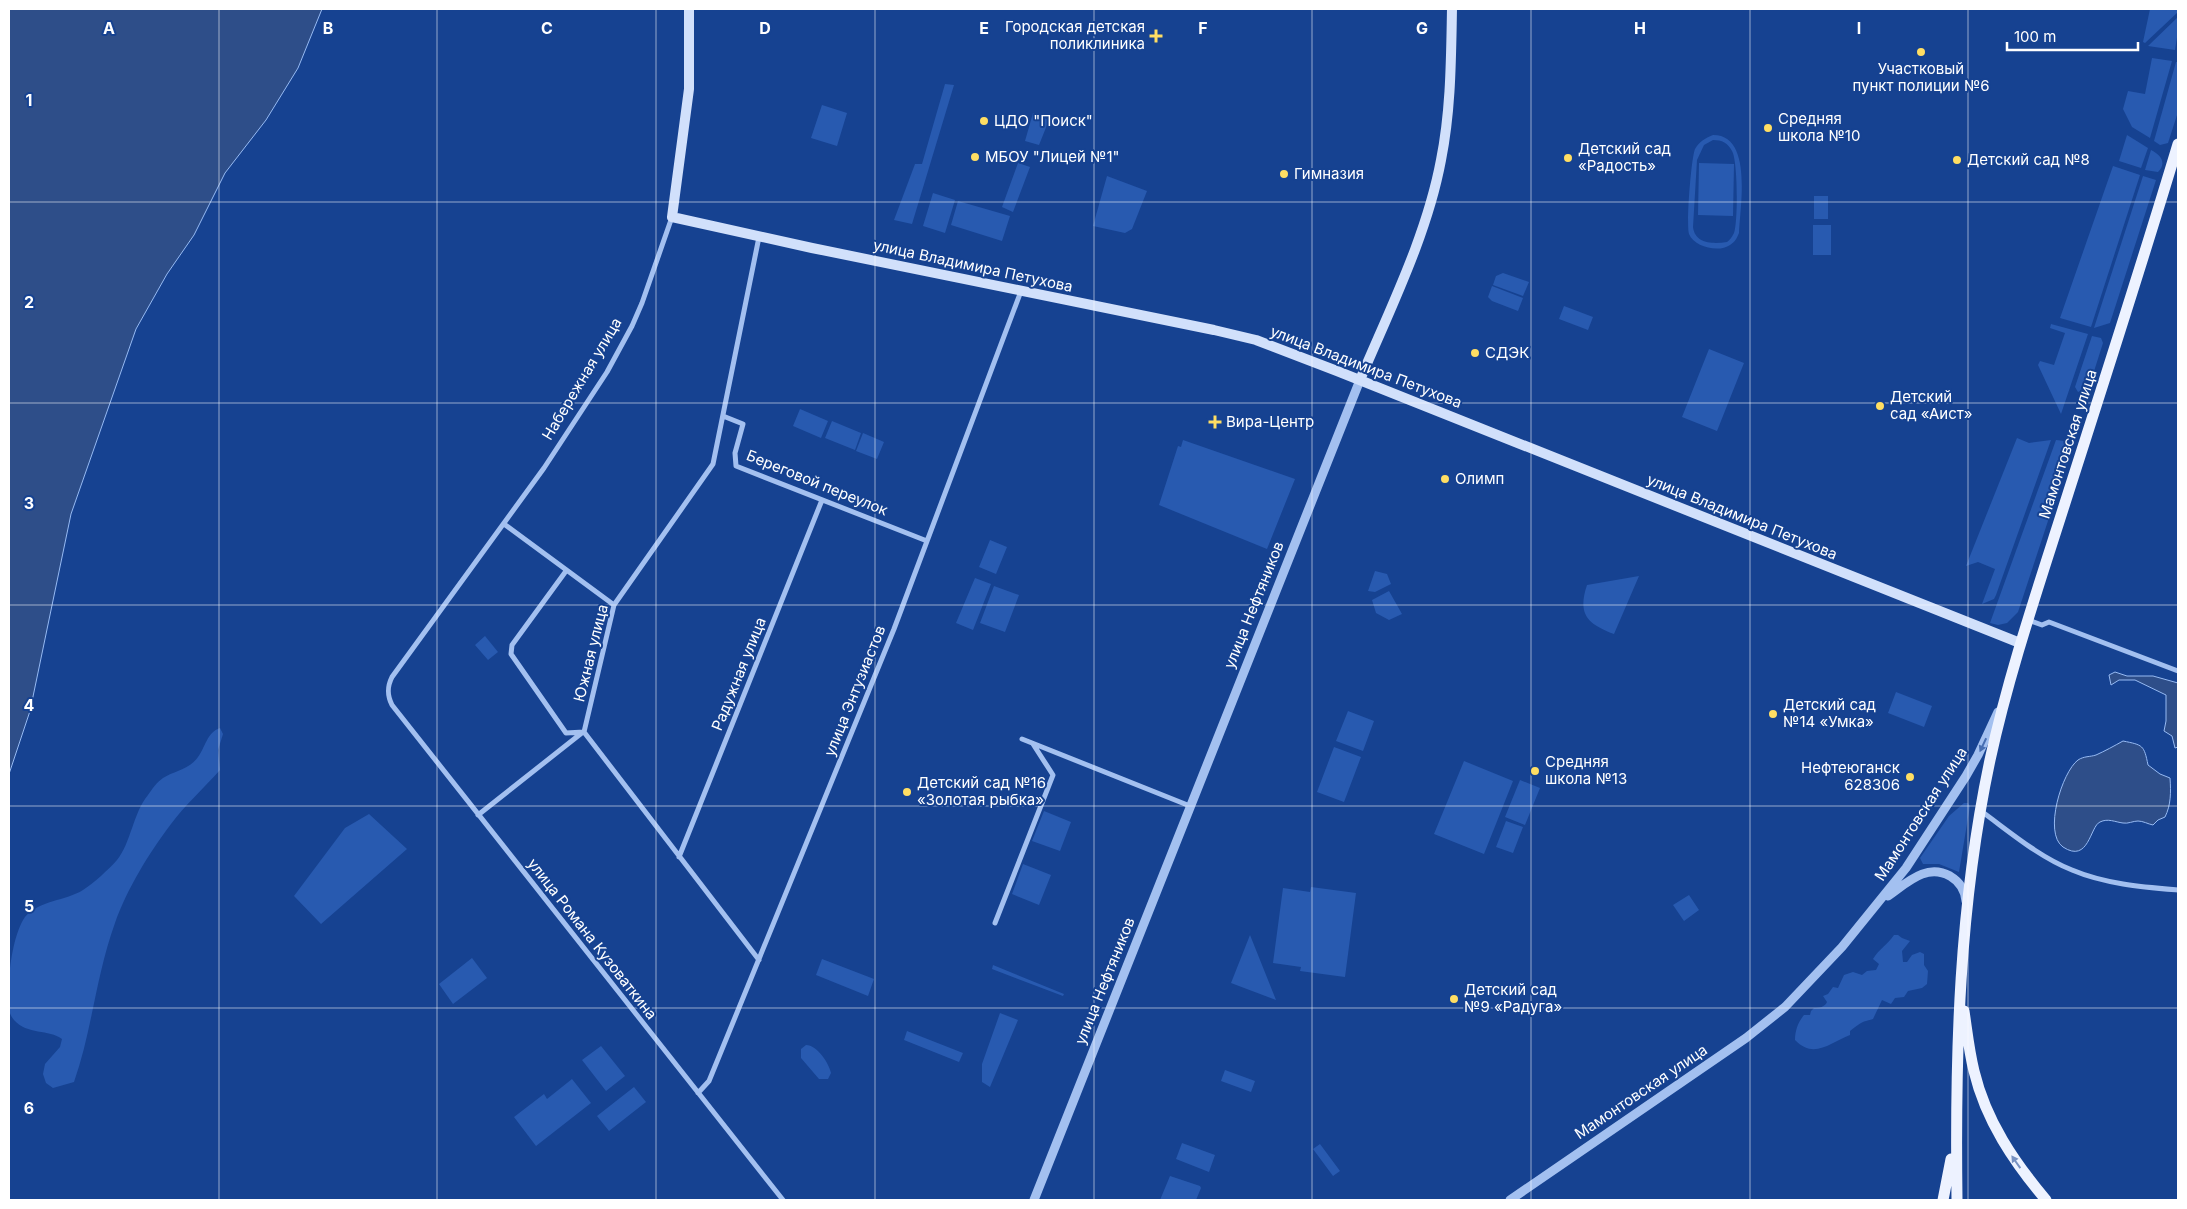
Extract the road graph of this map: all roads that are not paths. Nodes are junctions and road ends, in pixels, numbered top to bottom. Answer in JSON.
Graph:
{"nodes":[{"id":1,"x":689,"y":9,"type":"edge"},
{"id":2,"x":1452,"y":9,"type":"edge"},
{"id":3,"x":2178,"y":144,"type":"edge"},
{"id":4,"x":672,"y":217,"type":"junction"},
{"id":5,"x":759,"y":237,"type":"junction"},
{"id":6,"x":1021,"y":291,"type":"junction"},
{"id":7,"x":1360,"y":380,"type":"junction"},
{"id":8,"x":723,"y":416,"type":"junction"},
{"id":9,"x":822,"y":500,"type":"junction"},
{"id":10,"x":504,"y":524,"type":"junction"},
{"id":11,"x":927,"y":541,"type":"junction"},
{"id":12,"x":566,"y":571,"type":"junction"},
{"id":13,"x":614,"y":605,"type":"junction"},
{"id":14,"x":2028,"y":620,"type":"junction"},
{"id":15,"x":2020,"y":643,"type":"junction"},
{"id":16,"x":2178,"y":671,"type":"edge"},
{"id":17,"x":2009,"y":684,"type":"junction"},
{"id":18,"x":388,"y":690,"type":"joint"},
{"id":19,"x":584,"y":732,"type":"junction"},
{"id":20,"x":1022,"y":739,"type":"dead end"},
{"id":21,"x":1033,"y":744,"type":"junction"},
{"id":22,"x":1190,"y":806,"type":"junction"},
{"id":23,"x":1981,"y":811,"type":"junction"},
{"id":24,"x":478,"y":815,"type":"junction"},
{"id":25,"x":679,"y":857,"type":"junction"},
{"id":26,"x":2178,"y":890,"type":"edge"},
{"id":27,"x":1880,"y":902,"type":"junction"},
{"id":28,"x":1967,"y":908,"type":"junction"},
{"id":29,"x":995,"y":923,"type":"dead end"},
{"id":30,"x":759,"y":960,"type":"junction"},
{"id":31,"x":1960,"y":981,"type":"junction"},
{"id":32,"x":698,"y":1093,"type":"junction"},
{"id":33,"x":1956,"y":1132,"type":"junction"},
{"id":34,"x":782,"y":1200,"type":"edge"},
{"id":35,"x":1034,"y":1200,"type":"edge"},
{"id":36,"x":1510,"y":1200,"type":"edge"},
{"id":37,"x":1943,"y":1200,"type":"edge"},
{"id":38,"x":1957,"y":1200,"type":"edge"},
{"id":39,"x":2046,"y":1200,"type":"edge"}],
"edges":[{"from":1,"to":4,"type":"main road","name":"Набережная улица"},
{"from":2,"to":7,"type":"main road","name":"улица Нефтяников"},
{"from":3,"to":14,"type":"main road","name":"Мамонтовская улица"},
{"from":4,"to":5,"type":"main road","name":"улица Владимира Петухова"},
{"from":4,"to":10,"type":"street","name":"Набережная улица"},
{"from":5,"to":6,"type":"main road","name":"улица Владимира Петухова"},
{"from":5,"to":8,"type":"street","name":"Южная улица"},
{"from":6,"to":7,"type":"main road","name":"улица Владимира Петухова"},
{"from":6,"to":11,"type":"street","name":"улица Энтузиастов"},
{"from":7,"to":15,"type":"main road","name":"улица Владимира Петухова"},
{"from":7,"to":22,"type":"street","name":"улица Нефтяников"},
{"from":8,"to":9,"type":"street","name":"Береговой переулок"},
{"from":8,"to":13,"type":"street","name":"Южная улица"},
{"from":9,"to":11,"type":"street","name":"Береговой переулок"},
{"from":9,"to":25,"type":"street","name":"Радужная улица"},
{"from":10,"to":12,"type":"street"},
{"from":10,"to":18,"type":"street","name":"Набережная улица"},
{"from":11,"to":30,"type":"street","name":"улица Энтузиастов"},
{"from":12,"to":13,"type":"street"},
{"from":12,"to":19,"type":"street"},
{"from":13,"to":19,"type":"street","name":"Южная улица"},
{"from":14,"to":15,"type":"main road","name":"Мамонтовская улица"},
{"from":14,"to":16,"type":"street"},
{"from":15,"to":17,"type":"main road","name":"Мамонтовская улица"},
{"from":17,"to":23,"type":"main road"},
{"from":17,"to":27,"type":"street","name":"Мамонтовская улица","one_way":true},
{"from":18,"to":24,"type":"street","name":"улица Романа Кузоваткина"},
{"from":19,"to":24,"type":"street"},
{"from":19,"to":25,"type":"street"},
{"from":20,"to":21,"type":"street"},
{"from":21,"to":22,"type":"street"},
{"from":21,"to":29,"type":"street"},
{"from":22,"to":35,"type":"street","name":"улица Нефтяников"},
{"from":23,"to":26,"type":"street"},
{"from":23,"to":28,"type":"main road"},
{"from":24,"to":32,"type":"street","name":"улица Романа Кузоваткина"},
{"from":25,"to":30,"type":"street"},
{"from":27,"to":28,"type":"street"},
{"from":27,"to":36,"type":"street","name":"Мамонтовская улица"},
{"from":28,"to":31,"type":"main road"},
{"from":30,"to":32,"type":"street","name":"улица Энтузиастов"},
{"from":31,"to":33,"type":"main road"},
{"from":39,"to":31,"type":"main road","one_way":true},
{"from":32,"to":34,"type":"street","name":"улица Романа Кузоваткина"},
{"from":33,"to":37,"type":"main road"},
{"from":33,"to":38,"type":"main road"}]}
